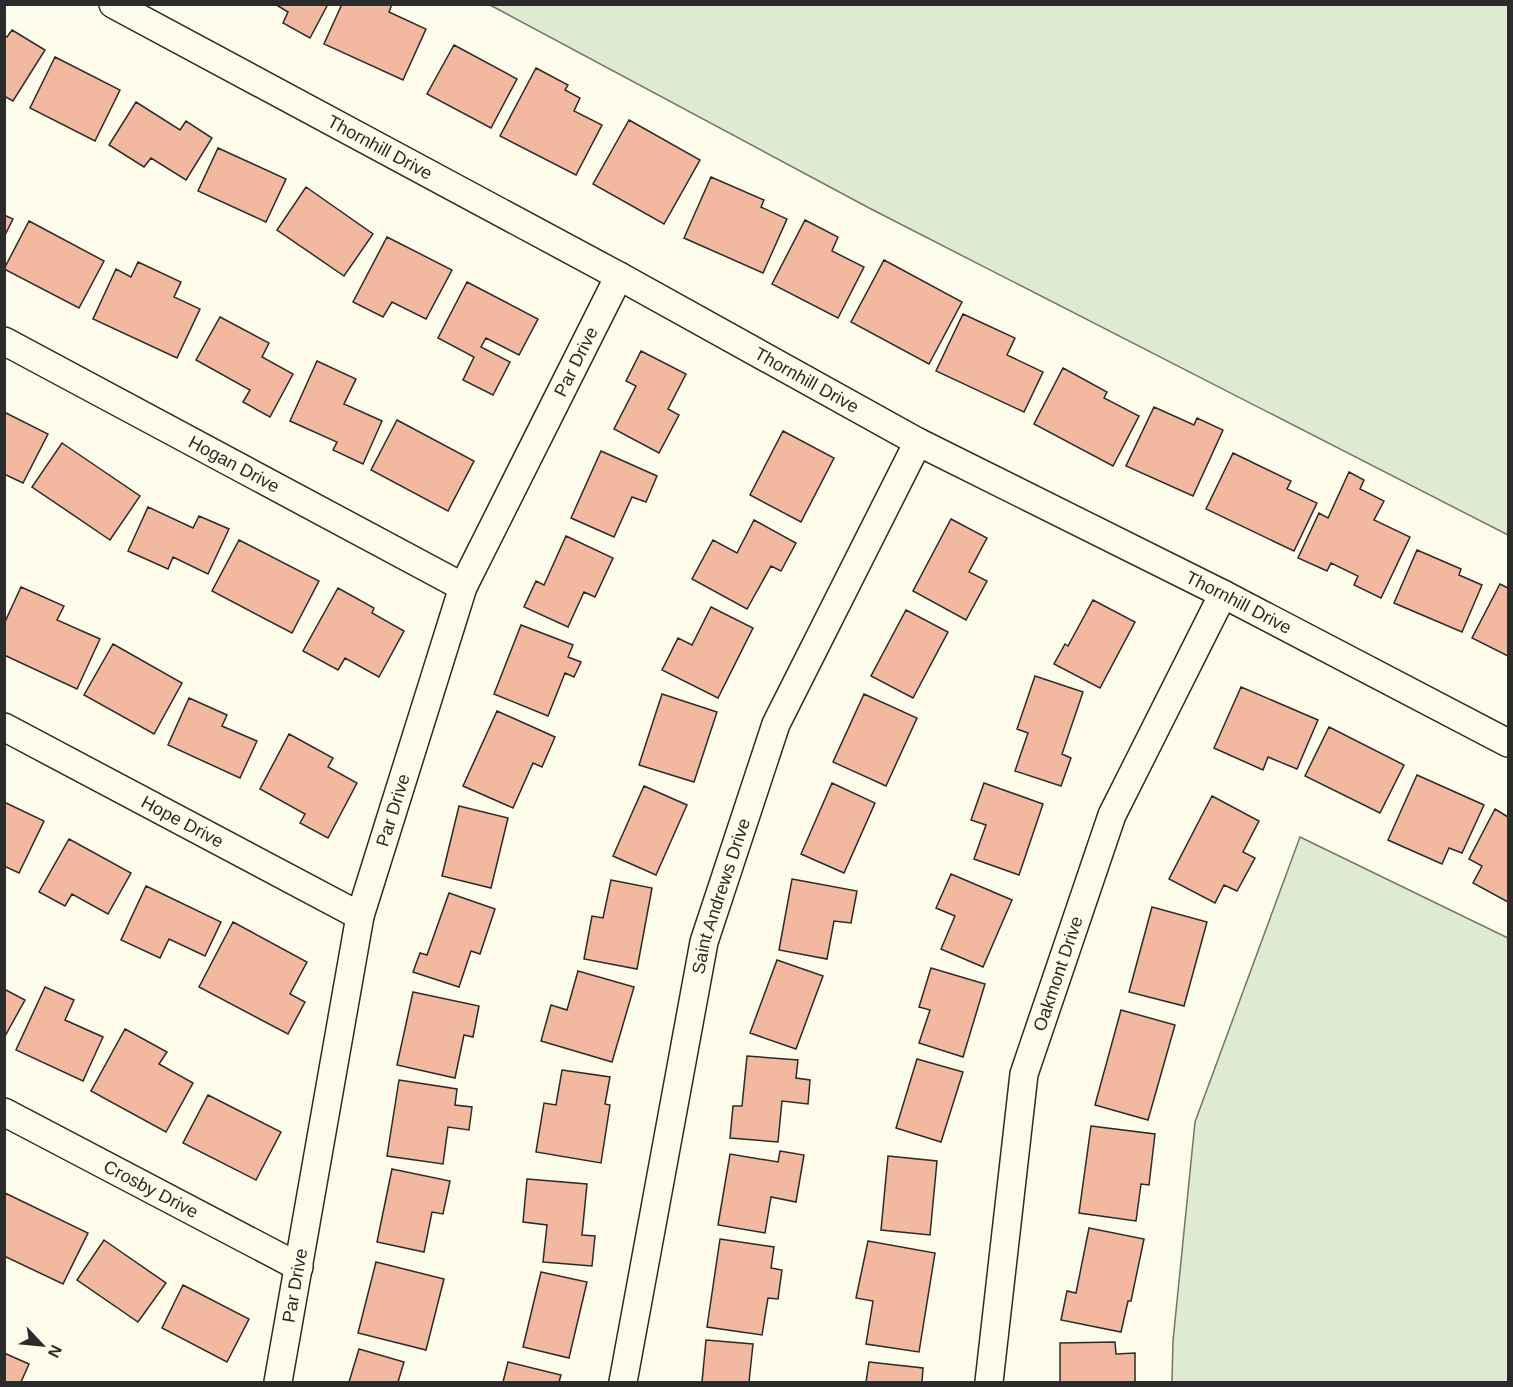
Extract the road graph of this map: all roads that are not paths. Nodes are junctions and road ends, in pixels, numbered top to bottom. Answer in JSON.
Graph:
{"nodes":[{"id":1,"x":113,"y":4,"type":"edge"},
{"id":2,"x":619,"y":276,"type":"junction"},
{"id":3,"x":4,"y":341,"type":"edge"},
{"id":4,"x":918,"y":442,"type":"junction"},
{"id":5,"x":463,"y":587,"type":"junction"},
{"id":6,"x":1223,"y":594,"type":"junction"},
{"id":7,"x":4,"y":727,"type":"edge"},
{"id":8,"x":1509,"y":743,"type":"edge"},
{"id":9,"x":360,"y":916,"type":"junction"},
{"id":10,"x":4,"y":1112,"type":"edge"},
{"id":11,"x":299,"y":1267,"type":"junction"},
{"id":12,"x":278,"y":1383,"type":"edge"},
{"id":13,"x":623,"y":1383,"type":"edge"},
{"id":14,"x":989,"y":1383,"type":"edge"}],
"edges":[{"from":1,"to":2,"type":"street","name":"Thornhill Drive"},
{"from":2,"to":4,"type":"street","name":"Thornhill Drive"},
{"from":2,"to":5,"type":"street","name":"Par Drive"},
{"from":3,"to":5,"type":"street","name":"Hogan Drive"},
{"from":4,"to":6,"type":"street","name":"Thornhill Drive"},
{"from":4,"to":13,"type":"street","name":"Saint Andrews Drive"},
{"from":5,"to":9,"type":"street","name":"Par Drive"},
{"from":6,"to":8,"type":"street","name":"Thornhill Drive"},
{"from":6,"to":14,"type":"street","name":"Oakmont Drive"},
{"from":7,"to":9,"type":"street","name":"Hope Drive"},
{"from":9,"to":11,"type":"street","name":"Par Drive"},
{"from":10,"to":11,"type":"street","name":"Crosby Drive"},
{"from":11,"to":12,"type":"street","name":"Par Drive"}]}
